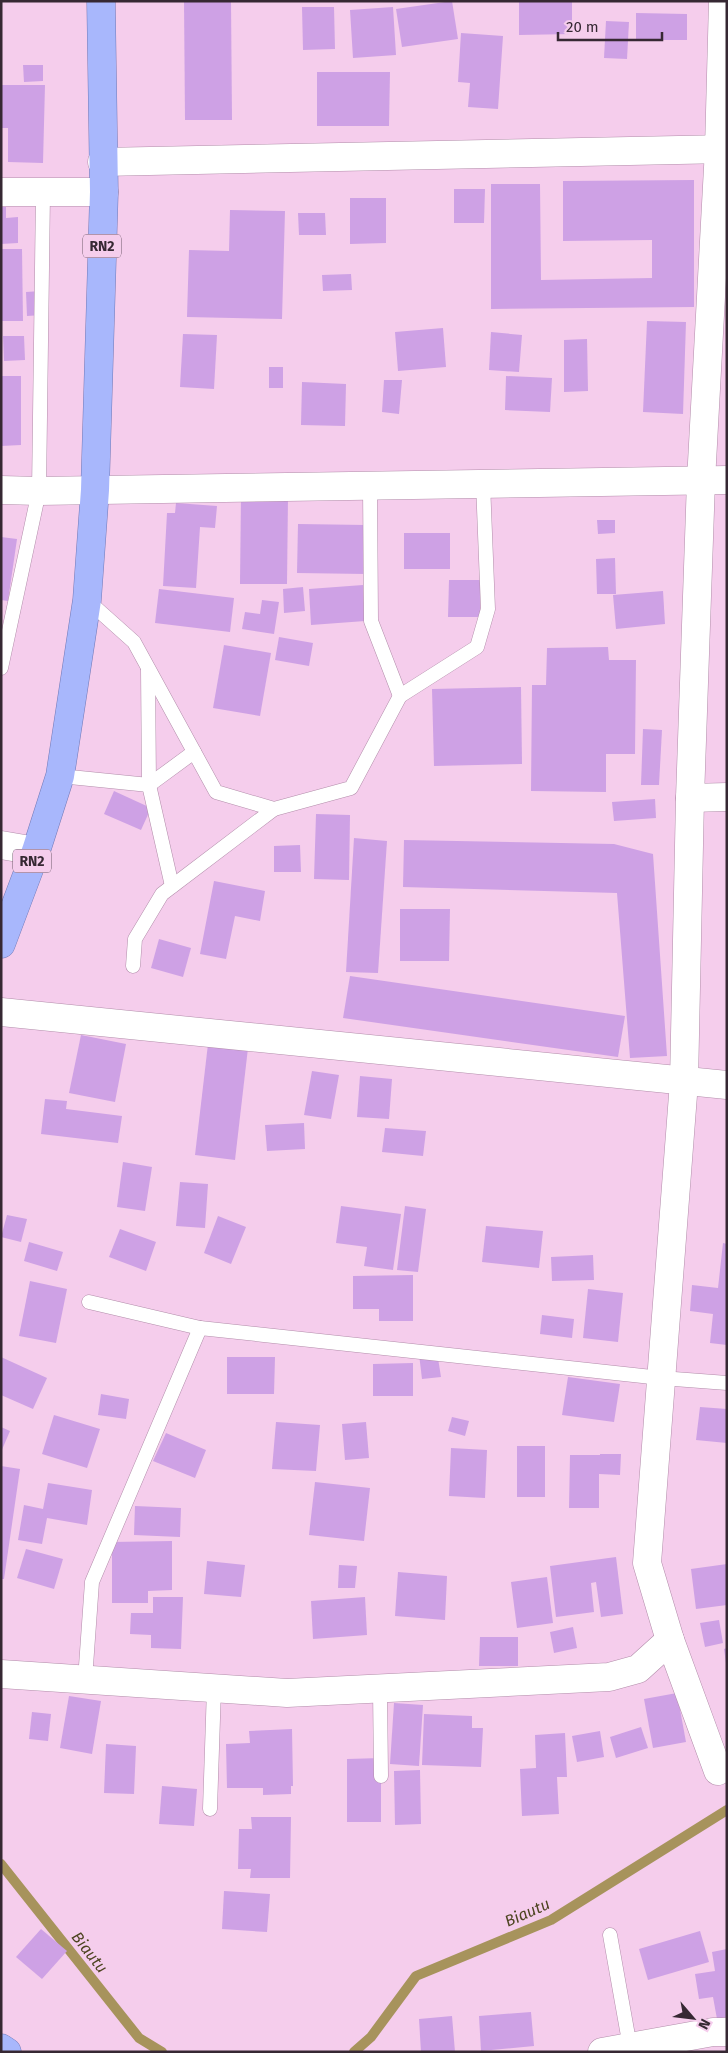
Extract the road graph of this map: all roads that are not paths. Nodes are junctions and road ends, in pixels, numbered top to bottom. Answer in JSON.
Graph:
{"nodes":[{"id":1,"x":101,"y":1,"type":"edge"},
{"id":2,"x":723,"y":1,"type":"edge"},
{"id":3,"x":723,"y":149,"type":"edge"},
{"id":4,"x":102,"y":162,"type":"junction"},
{"id":5,"x":1,"y":192,"type":"edge"},
{"id":6,"x":104,"y":192,"type":"junction"},
{"id":7,"x":43,"y":193,"type":"junction"},
{"id":8,"x":714,"y":481,"type":"edge"},
{"id":9,"x":483,"y":483,"type":"junction"},
{"id":10,"x":370,"y":485,"type":"junction"},
{"id":11,"x":1,"y":490,"type":"edge"},
{"id":12,"x":95,"y":490,"type":"junction"},
{"id":13,"x":39,"y":492,"type":"junction"},
{"id":14,"x":87,"y":600,"type":"junction"},
{"id":15,"x":148,"y":667,"type":"junction"},
{"id":16,"x":1,"y":668,"type":"edge"},
{"id":17,"x":400,"y":696,"type":"junction"},
{"id":18,"x":194,"y":752,"type":"junction"},
{"id":19,"x":60,"y":776,"type":"junction"},
{"id":20,"x":149,"y":785,"type":"junction"},
{"id":21,"x":727,"y":797,"type":"edge"},
{"id":22,"x":690,"y":798,"type":"junction"},
{"id":23,"x":274,"y":809,"type":"junction"},
{"id":24,"x":1,"y":844,"type":"edge"},
{"id":25,"x":36,"y":851,"type":"junction"},
{"id":26,"x":172,"y":886,"type":"junction"},
{"id":27,"x":1,"y":944,"type":"edge"},
{"id":28,"x":133,"y":966,"type":"dead end"},
{"id":29,"x":1,"y":1012,"type":"edge"},
{"id":30,"x":684,"y":1082,"type":"junction"},
{"id":31,"x":727,"y":1085,"type":"edge"},
{"id":32,"x":89,"y":1302,"type":"dead end"},
{"id":33,"x":200,"y":1328,"type":"junction"},
{"id":34,"x":661,"y":1378,"type":"junction"},
{"id":35,"x":727,"y":1383,"type":"edge"},
{"id":36,"x":670,"y":1640,"type":"junction"},
{"id":37,"x":1,"y":1674,"type":"edge"},
{"id":38,"x":85,"y":1680,"type":"junction"},
{"id":39,"x":214,"y":1688,"type":"junction"},
{"id":40,"x":380,"y":1689,"type":"junction"},
{"id":41,"x":718,"y":1771,"type":"dead end"},
{"id":42,"x":381,"y":1776,"type":"dead end"},
{"id":43,"x":210,"y":1809,"type":"dead end"},
{"id":44,"x":610,"y":1935,"type":"dead end"},
{"id":45,"x":727,"y":2032,"type":"edge"},
{"id":46,"x":630,"y":2046,"type":"junction"},
{"id":47,"x":602,"y":2052,"type":"edge"}],
"edges":[{"from":1,"to":4,"type":"highway","number":"RN2"},
{"from":2,"to":3,"type":"street"},
{"from":3,"to":4,"type":"street"},
{"from":3,"to":8,"type":"street"},
{"from":4,"to":6,"type":"highway","number":"RN2"},
{"from":5,"to":7,"type":"street"},
{"from":6,"to":7,"type":"street"},
{"from":6,"to":12,"type":"highway","number":"RN2"},
{"from":7,"to":13,"type":"lane"},
{"from":8,"to":9,"type":"street"},
{"from":8,"to":22,"type":"street"},
{"from":9,"to":10,"type":"street"},
{"from":9,"to":17,"type":"lane"},
{"from":10,"to":12,"type":"street"},
{"from":10,"to":17,"type":"lane"},
{"from":11,"to":13,"type":"street"},
{"from":12,"to":13,"type":"street"},
{"from":12,"to":14,"type":"highway","number":"RN2"},
{"from":13,"to":16,"type":"lane"},
{"from":14,"to":15,"type":"lane"},
{"from":14,"to":19,"type":"highway","number":"RN2"},
{"from":15,"to":18,"type":"lane"},
{"from":15,"to":20,"type":"lane"},
{"from":17,"to":23,"type":"lane"},
{"from":18,"to":20,"type":"lane"},
{"from":18,"to":23,"type":"lane"},
{"from":19,"to":20,"type":"lane"},
{"from":19,"to":25,"type":"highway","number":"RN2"},
{"from":20,"to":26,"type":"lane"},
{"from":21,"to":22,"type":"street"},
{"from":22,"to":30,"type":"street"},
{"from":23,"to":26,"type":"lane"},
{"from":24,"to":25,"type":"street"},
{"from":25,"to":27,"type":"highway","number":"RN2"},
{"from":26,"to":28,"type":"lane"},
{"from":29,"to":30,"type":"street"},
{"from":30,"to":31,"type":"street"},
{"from":30,"to":34,"type":"street"},
{"from":32,"to":33,"type":"lane"},
{"from":33,"to":34,"type":"lane"},
{"from":33,"to":38,"type":"lane"},
{"from":34,"to":35,"type":"lane"},
{"from":34,"to":36,"type":"street"},
{"from":36,"to":40,"type":"street"},
{"from":36,"to":41,"type":"street"},
{"from":37,"to":38,"type":"street"},
{"from":38,"to":39,"type":"street"},
{"from":39,"to":40,"type":"street"},
{"from":39,"to":43,"type":"lane"},
{"from":40,"to":42,"type":"lane"},
{"from":44,"to":46,"type":"lane"},
{"from":45,"to":46,"type":"street"},
{"from":46,"to":47,"type":"street"}]}
